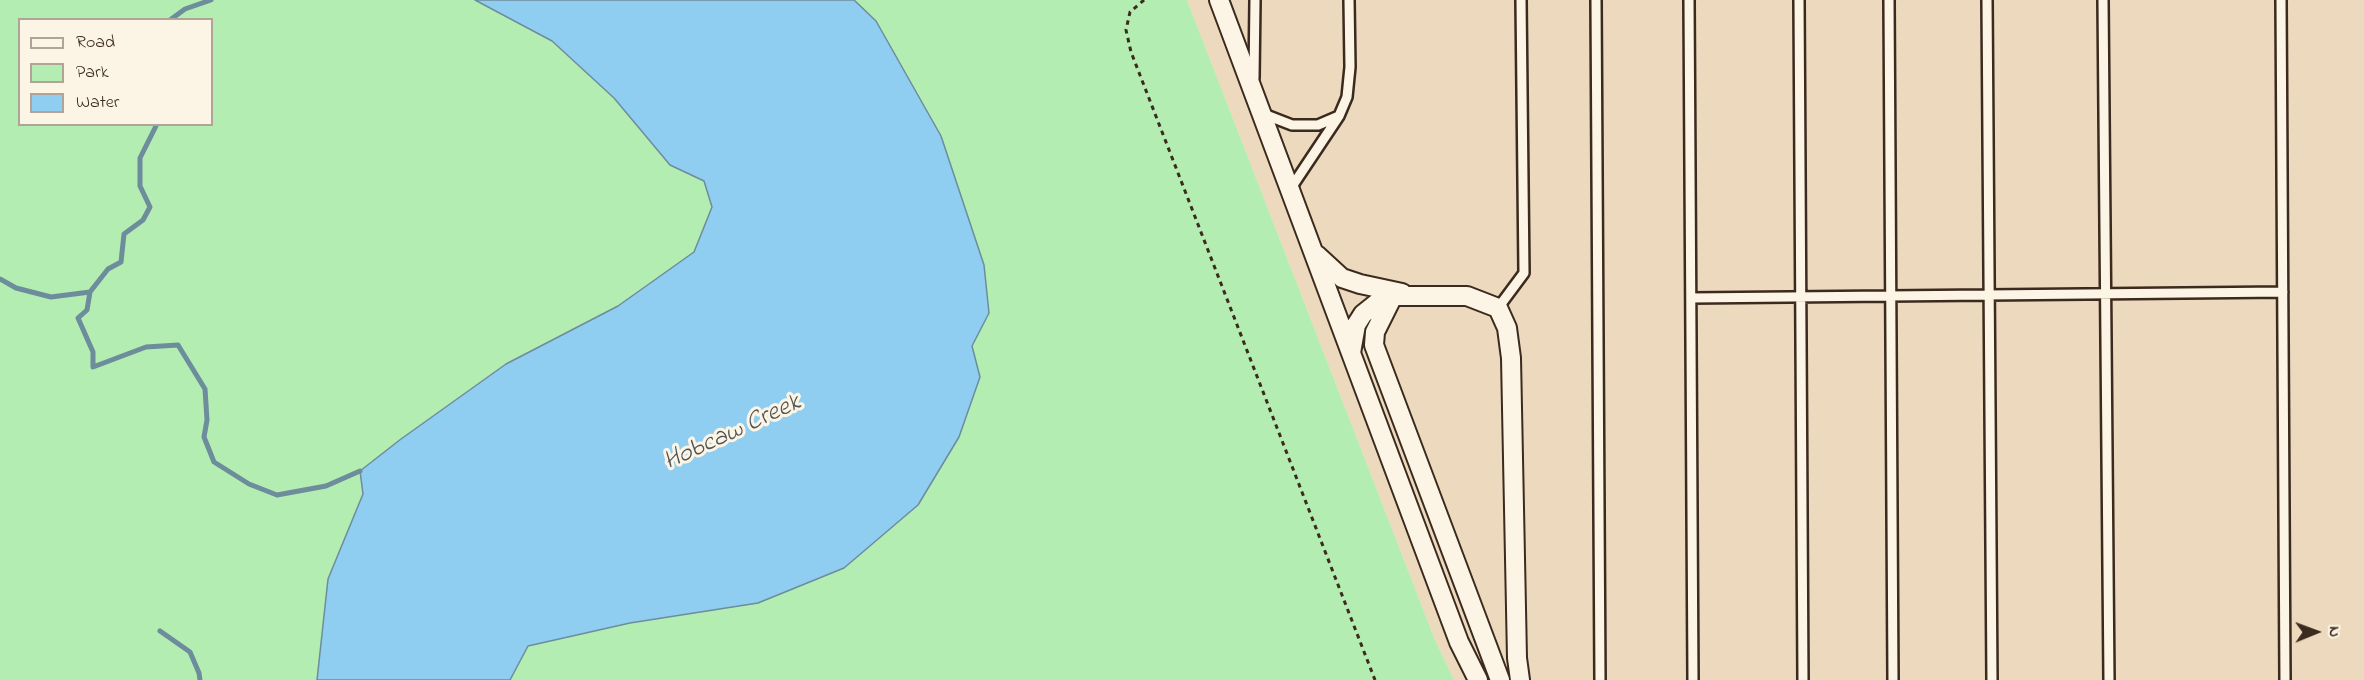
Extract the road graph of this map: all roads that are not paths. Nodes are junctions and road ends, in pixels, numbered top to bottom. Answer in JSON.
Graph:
{"nodes":[{"id":1,"x":1219,"y":0,"type":"edge"},
{"id":2,"x":1255,"y":0,"type":"edge"},
{"id":3,"x":1349,"y":0,"type":"edge"},
{"id":4,"x":1521,"y":0,"type":"edge"},
{"id":5,"x":1596,"y":0,"type":"edge"},
{"id":6,"x":1689,"y":0,"type":"edge"},
{"id":7,"x":1799,"y":0,"type":"edge"},
{"id":8,"x":1889,"y":0,"type":"edge"},
{"id":9,"x":1987,"y":0,"type":"edge"},
{"id":10,"x":2103,"y":0,"type":"edge"},
{"id":11,"x":2281,"y":0,"type":"edge"},
{"id":12,"x":1253,"y":92,"type":"junction"},
{"id":13,"x":1261,"y":113,"type":"junction"},
{"id":14,"x":1339,"y":116,"type":"junction"},
{"id":15,"x":1290,"y":190,"type":"junction"},
{"id":16,"x":1312,"y":249,"type":"junction"},
{"id":17,"x":2283,"y":292,"type":"junction"},
{"id":18,"x":2105,"y":294,"type":"junction"},
{"id":19,"x":1989,"y":295,"type":"junction"},
{"id":20,"x":1393,"y":296,"type":"junction"},
{"id":21,"x":1417,"y":296,"type":"junction"},
{"id":22,"x":1891,"y":296,"type":"junction"},
{"id":23,"x":1801,"y":297,"type":"junction"},
{"id":24,"x":1690,"y":298,"type":"junction"},
{"id":25,"x":1498,"y":308,"type":"junction"},
{"id":26,"x":1351,"y":353,"type":"junction"},
{"id":27,"x":1478,"y":680,"type":"edge"},
{"id":28,"x":1500,"y":680,"type":"edge"},
{"id":29,"x":1520,"y":680,"type":"edge"},
{"id":30,"x":1600,"y":680,"type":"edge"},
{"id":31,"x":1693,"y":680,"type":"edge"},
{"id":32,"x":1803,"y":680,"type":"edge"},
{"id":33,"x":1893,"y":680,"type":"edge"},
{"id":34,"x":1992,"y":680,"type":"edge"},
{"id":35,"x":2109,"y":680,"type":"edge"},
{"id":36,"x":2285,"y":680,"type":"edge"}],
"edges":[{"from":1,"to":12,"type":"street"},
{"from":2,"to":12,"type":"lane"},
{"from":3,"to":14,"type":"lane"},
{"from":4,"to":25,"type":"lane"},
{"from":5,"to":30,"type":"lane"},
{"from":6,"to":24,"type":"lane"},
{"from":7,"to":23,"type":"lane"},
{"from":8,"to":22,"type":"lane"},
{"from":9,"to":19,"type":"lane"},
{"from":10,"to":18,"type":"lane"},
{"from":11,"to":17,"type":"lane"},
{"from":12,"to":13,"type":"street"},
{"from":13,"to":14,"type":"lane"},
{"from":13,"to":15,"type":"street"},
{"from":14,"to":15,"type":"lane"},
{"from":15,"to":16,"type":"street"},
{"from":16,"to":21,"type":"street"},
{"from":16,"to":26,"type":"street"},
{"from":17,"to":18,"type":"lane"},
{"from":17,"to":36,"type":"lane"},
{"from":18,"to":19,"type":"lane"},
{"from":18,"to":35,"type":"lane"},
{"from":19,"to":22,"type":"lane"},
{"from":19,"to":34,"type":"lane"},
{"from":20,"to":21,"type":"street"},
{"from":20,"to":26,"type":"street"},
{"from":20,"to":28,"type":"street"},
{"from":21,"to":25,"type":"street"},
{"from":22,"to":23,"type":"lane"},
{"from":22,"to":33,"type":"lane"},
{"from":23,"to":24,"type":"lane"},
{"from":23,"to":32,"type":"lane"},
{"from":24,"to":31,"type":"lane"},
{"from":25,"to":29,"type":"street"},
{"from":26,"to":27,"type":"street"}]}
